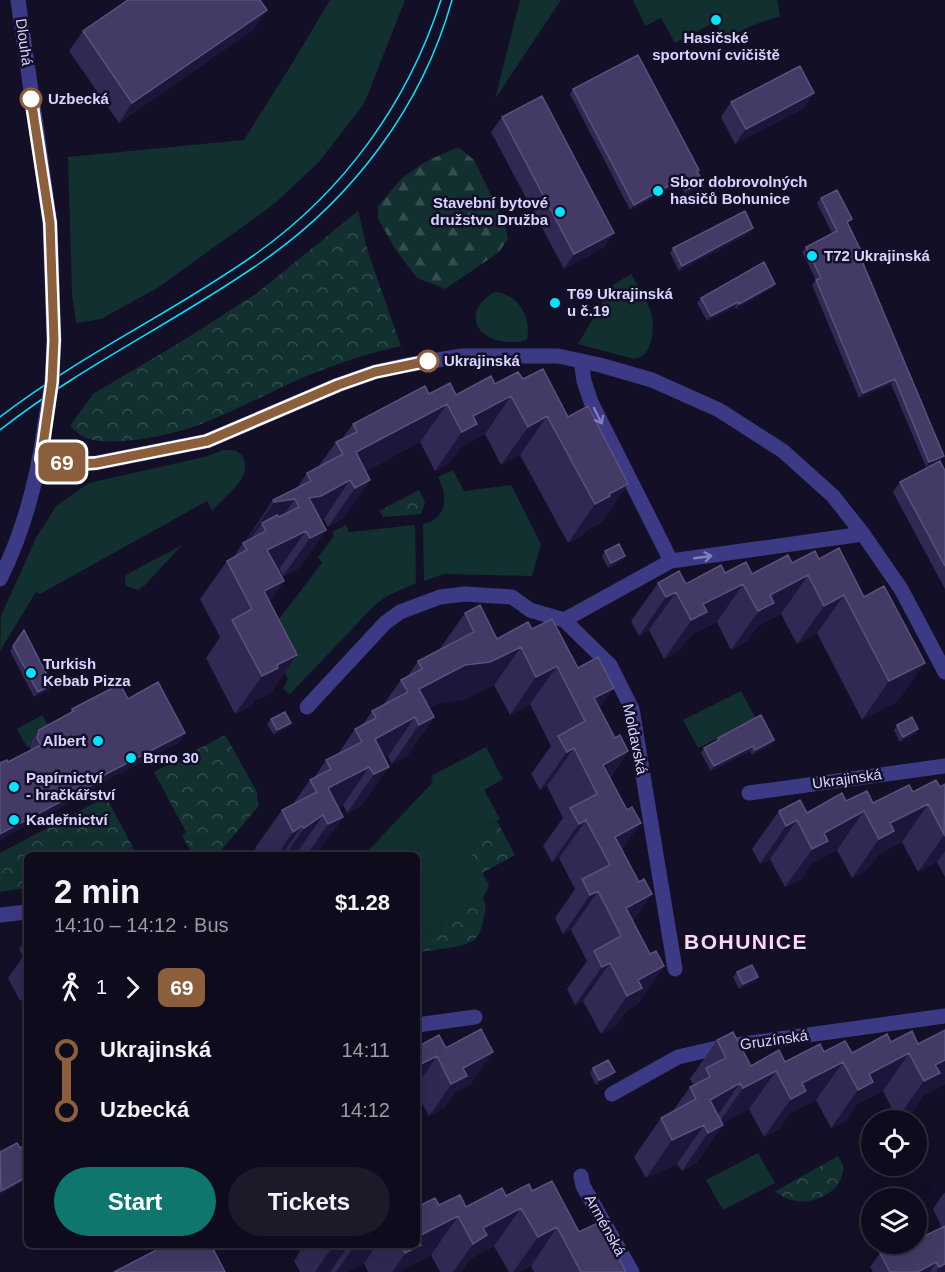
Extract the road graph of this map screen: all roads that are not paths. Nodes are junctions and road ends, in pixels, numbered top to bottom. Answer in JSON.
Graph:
{"nodes":[{"id":1,"x":18,"y":0,"type":"edge"},
{"id":2,"x":581,"y":361,"type":"junction"},
{"id":3,"x":41,"y":459,"type":"junction"},
{"id":4,"x":863,"y":534,"type":"junction"},
{"id":5,"x":671,"y":561,"type":"junction"},
{"id":6,"x":0,"y":579,"type":"edge"},
{"id":7,"x":564,"y":620,"type":"junction"},
{"id":8,"x":945,"y":672,"type":"edge"},
{"id":9,"x":307,"y":707,"type":"dead end"},
{"id":10,"x":945,"y":766,"type":"edge"},
{"id":11,"x":749,"y":793,"type":"dead end"},
{"id":12,"x":24,"y":912,"type":"edge"},
{"id":13,"x":0,"y":915,"type":"edge"},
{"id":14,"x":675,"y":969,"type":"dead end"},
{"id":15,"x":945,"y":1016,"type":"edge"},
{"id":16,"x":475,"y":1017,"type":"dead end"},
{"id":17,"x":420,"y":1025,"type":"edge"},
{"id":18,"x":612,"y":1094,"type":"dead end"},
{"id":19,"x":581,"y":1176,"type":"dead end"},
{"id":20,"x":632,"y":1272,"type":"edge"}],
"edges":[{"from":1,"to":3,"type":"street","name":"Dlouhá","bridge":true},
{"from":2,"to":3,"type":"street"},
{"from":2,"to":4,"type":"street"},
{"from":2,"to":5,"type":"street","one_way":true},
{"from":3,"to":6,"type":"street","name":"Dlouhá"},
{"from":5,"to":4,"type":"street","one_way":true},
{"from":4,"to":8,"type":"street"},
{"from":5,"to":7,"type":"street"},
{"from":7,"to":9,"type":"street","name":"Moldavská"},
{"from":7,"to":14,"type":"street","name":"Moldavská"},
{"from":10,"to":11,"type":"street","name":"Ukrajinská"},
{"from":12,"to":13,"type":"street"},
{"from":15,"to":18,"type":"street","name":"Gruzínská"},
{"from":16,"to":17,"type":"street"},
{"from":19,"to":20,"type":"street","name":"Arménská"}]}
